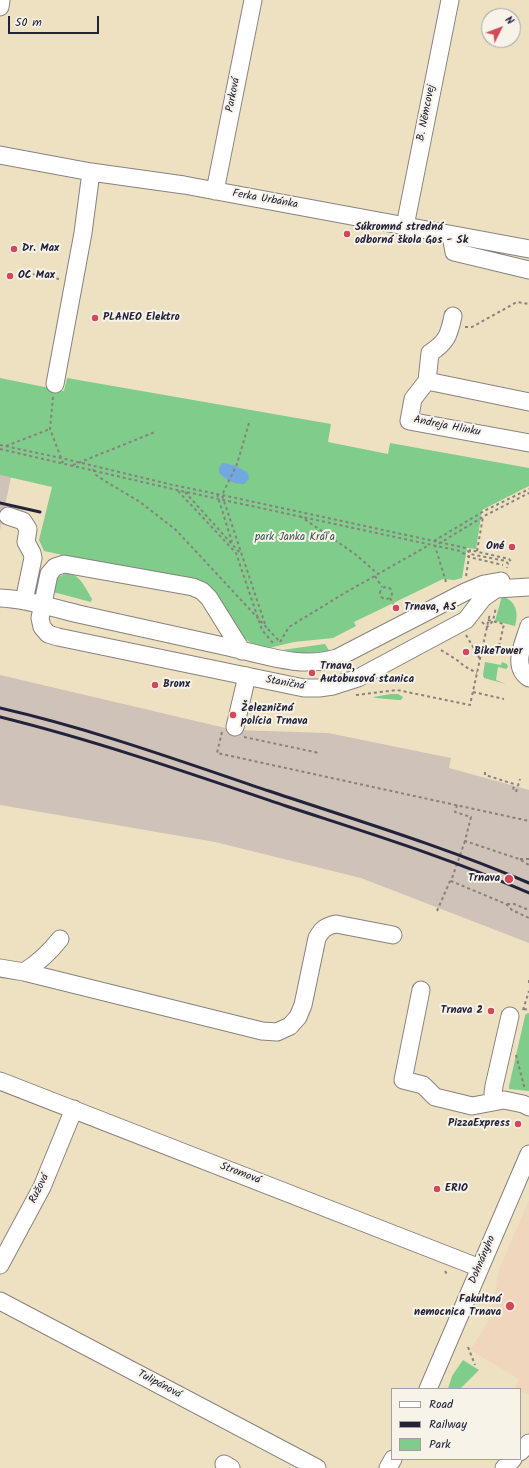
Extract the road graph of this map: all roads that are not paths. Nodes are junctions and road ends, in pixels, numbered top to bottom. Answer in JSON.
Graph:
{"nodes":[{"id":1,"x":1,"y":0,"type":"edge"},
{"id":2,"x":253,"y":0,"type":"edge"},
{"id":3,"x":450,"y":0,"type":"edge"},
{"id":4,"x":0,"y":7,"type":"edge"},
{"id":5,"x":0,"y":156,"type":"edge"},
{"id":6,"x":91,"y":172,"type":"junction"},
{"id":7,"x":215,"y":191,"type":"junction"},
{"id":8,"x":405,"y":226,"type":"junction"},
{"id":9,"x":451,"y":235,"type":"junction"},
{"id":10,"x":529,"y":249,"type":"edge"},
{"id":11,"x":529,"y":270,"type":"edge"},
{"id":12,"x":451,"y":322,"type":"road end"},
{"id":13,"x":427,"y":381,"type":"junction"},
{"id":14,"x":55,"y":384,"type":"road end"},
{"id":15,"x":529,"y":402,"type":"edge"},
{"id":16,"x":529,"y":443,"type":"edge"},
{"id":17,"x":8,"y":516,"type":"dead end"},
{"id":18,"x":529,"y":586,"type":"edge"},
{"id":19,"x":0,"y":598,"type":"edge"},
{"id":20,"x":24,"y":601,"type":"junction"},
{"id":21,"x":43,"y":605,"type":"junction"},
{"id":22,"x":523,"y":647,"type":"edge"},
{"id":23,"x":242,"y":651,"type":"junction"},
{"id":24,"x":247,"y":676,"type":"junction"},
{"id":25,"x":529,"y":678,"type":"edge"},
{"id":26,"x":231,"y":732,"type":"road end"},
{"id":27,"x":393,"y":935,"type":"dead end"},
{"id":28,"x":60,"y":939,"type":"dead end"},
{"id":29,"x":12,"y":970,"type":"edge"},
{"id":30,"x":421,"y":990,"type":"dead end"},
{"id":31,"x":518,"y":1013,"type":"road end"},
{"id":32,"x":0,"y":1081,"type":"edge"},
{"id":33,"x":528,"y":1100,"type":"edge"},
{"id":34,"x":495,"y":1101,"type":"junction"},
{"id":35,"x":74,"y":1109,"type":"junction"},
{"id":36,"x":529,"y":1154,"type":"edge"},
{"id":37,"x":0,"y":1265,"type":"edge"},
{"id":38,"x":480,"y":1268,"type":"junction"},
{"id":39,"x":0,"y":1301,"type":"edge"},
{"id":40,"x":428,"y":1388,"type":"edge"},
{"id":41,"x":529,"y":1443,"type":"edge"},
{"id":42,"x":521,"y":1451,"type":"edge"},
{"id":43,"x":317,"y":1468,"type":"edge"}],
"edges":[{"from":1,"to":4,"type":"street"},
{"from":2,"to":7,"type":"street","name":"Parková"},
{"from":3,"to":8,"type":"street","name":"B. Němcovej"},
{"from":5,"to":6,"type":"street","name":"Ferka Urbánka"},
{"from":6,"to":7,"type":"street","name":"Ferka Urbánka"},
{"from":6,"to":14,"type":"street"},
{"from":7,"to":8,"type":"street","name":"Ferka Urbánka"},
{"from":8,"to":9,"type":"street","name":"Ferka Urbánka"},
{"from":9,"to":10,"type":"street","name":"Ferka Urbánka"},
{"from":9,"to":11,"type":"street"},
{"from":12,"to":13,"type":"street"},
{"from":13,"to":15,"type":"street"},
{"from":13,"to":16,"type":"street","name":"Andreja Hlinku"},
{"from":17,"to":20,"type":"street"},
{"from":18,"to":23,"type":"street","name":"Staničná"},
{"from":18,"to":24,"type":"street","name":"Staničná"},
{"from":19,"to":20,"type":"street"},
{"from":20,"to":21,"type":"street"},
{"from":21,"to":23,"type":"street","name":"Staničná"},
{"from":21,"to":23,"type":"street","name":"Staničná"},
{"from":21,"to":24,"type":"street","name":"Staničná"},
{"from":22,"to":25,"type":"street"},
{"from":24,"to":26,"type":"street"},
{"from":27,"to":29,"type":"street"},
{"from":28,"to":29,"type":"street"},
{"from":30,"to":34,"type":"street"},
{"from":31,"to":34,"type":"street"},
{"from":32,"to":35,"type":"street","name":"Stromová"},
{"from":33,"to":34,"type":"street"},
{"from":35,"to":37,"type":"street","name":"Ružová"},
{"from":35,"to":38,"type":"street","name":"Stromová"},
{"from":36,"to":38,"type":"street","name":"Dohnányho"},
{"from":38,"to":40,"type":"street","name":"Dohnányho"},
{"from":39,"to":43,"type":"street","name":"Tulipánová"},
{"from":41,"to":42,"type":"street"}]}
